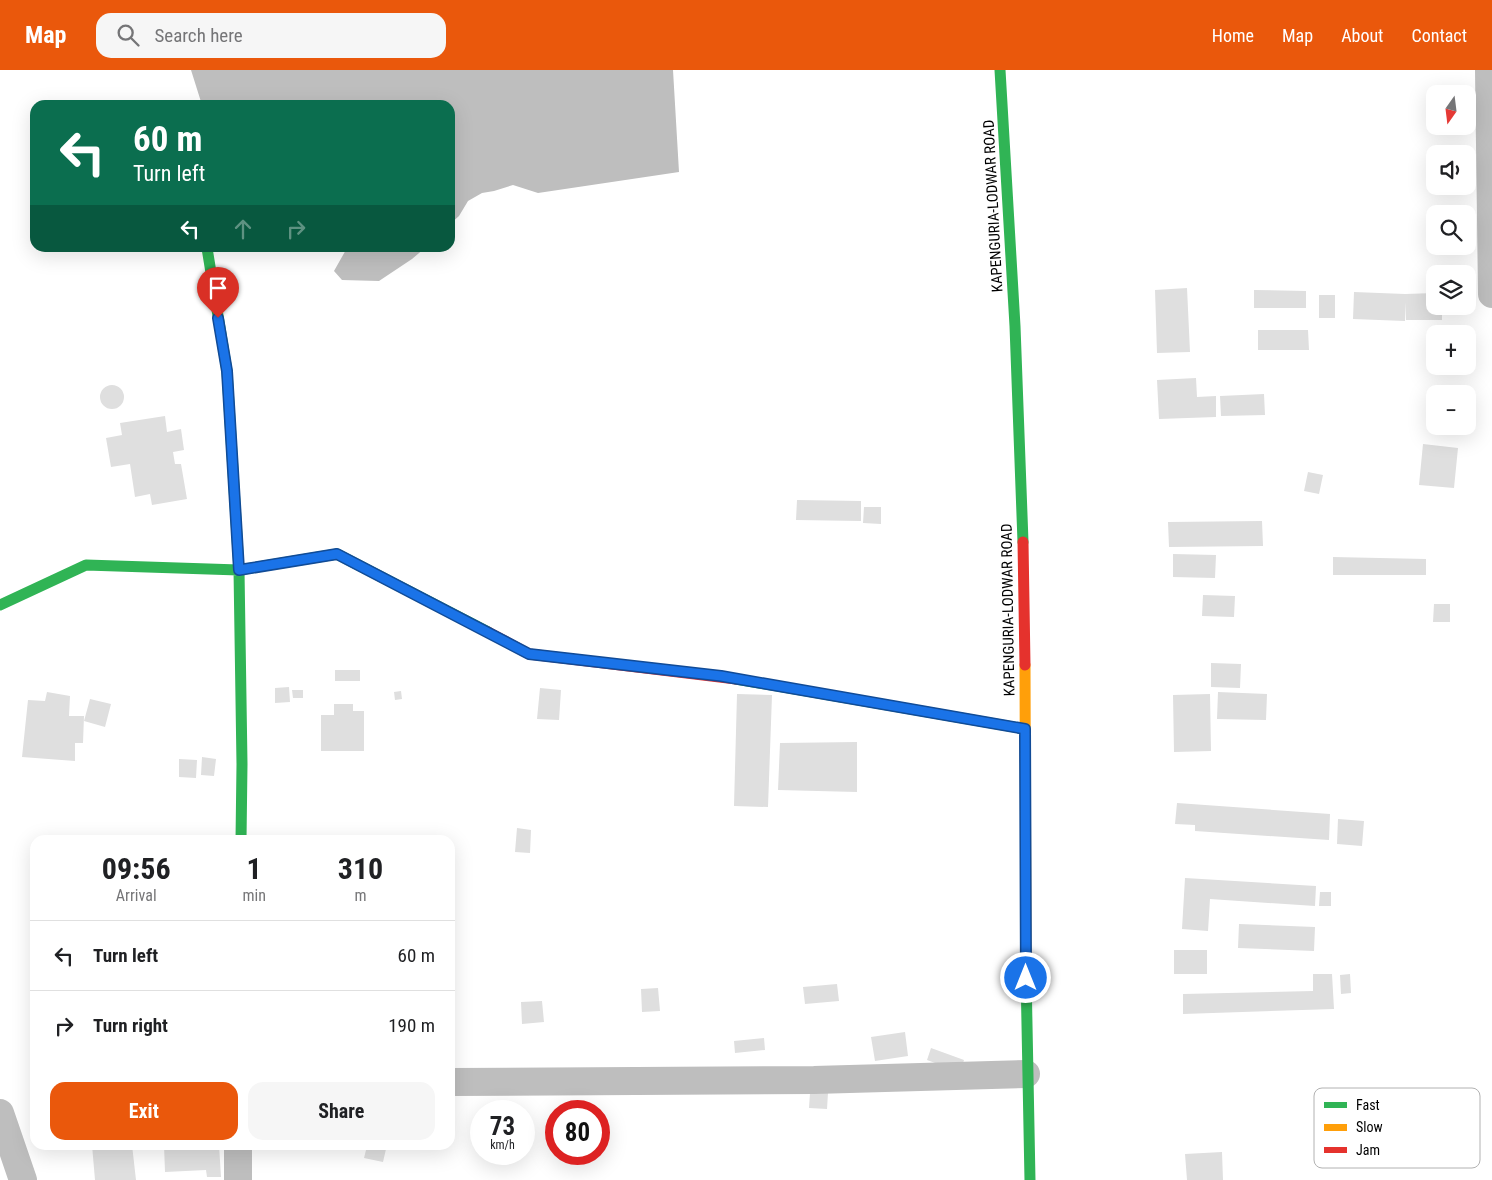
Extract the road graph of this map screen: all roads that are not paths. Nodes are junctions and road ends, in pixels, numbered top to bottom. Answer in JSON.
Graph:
{"nodes":[{"id":1,"x":1000,"y":70,"type":"edge"},
{"id":2,"x":1489,"y":70,"type":"edge"},
{"id":3,"x":208,"y":252,"type":"edge"},
{"id":4,"x":1492,"y":294,"type":"edge"},
{"id":5,"x":239,"y":570,"type":"junction"},
{"id":6,"x":0,"y":605,"type":"edge"},
{"id":7,"x":1025,"y":729,"type":"junction"},
{"id":8,"x":241,"y":835,"type":"edge"},
{"id":9,"x":1026,"y":1074,"type":"junction"},
{"id":10,"x":455,"y":1082,"type":"edge"},
{"id":11,"x":0,"y":1113,"type":"edge"},
{"id":12,"x":238,"y":1150,"type":"edge"},
{"id":13,"x":24,"y":1180,"type":"edge"},
{"id":14,"x":238,"y":1180,"type":"edge"},
{"id":15,"x":1030,"y":1180,"type":"edge"}],
"edges":[{"from":1,"to":7,"type":"main road","name":"KAPENGURIA-LODWAR ROAD"},
{"from":2,"to":4,"type":"street"},
{"from":3,"to":5,"type":"main road"},
{"from":5,"to":6,"type":"main road"},
{"from":5,"to":7,"type":"main road"},
{"from":5,"to":8,"type":"main road"},
{"from":7,"to":9,"type":"main road","name":"KAPENGURIA-LODWAR ROAD"},
{"from":9,"to":10,"type":"street"},
{"from":9,"to":15,"type":"main road","name":"KAPENGURIA-LODWAR ROAD"},
{"from":11,"to":13,"type":"street"},
{"from":12,"to":14,"type":"street"}]}
